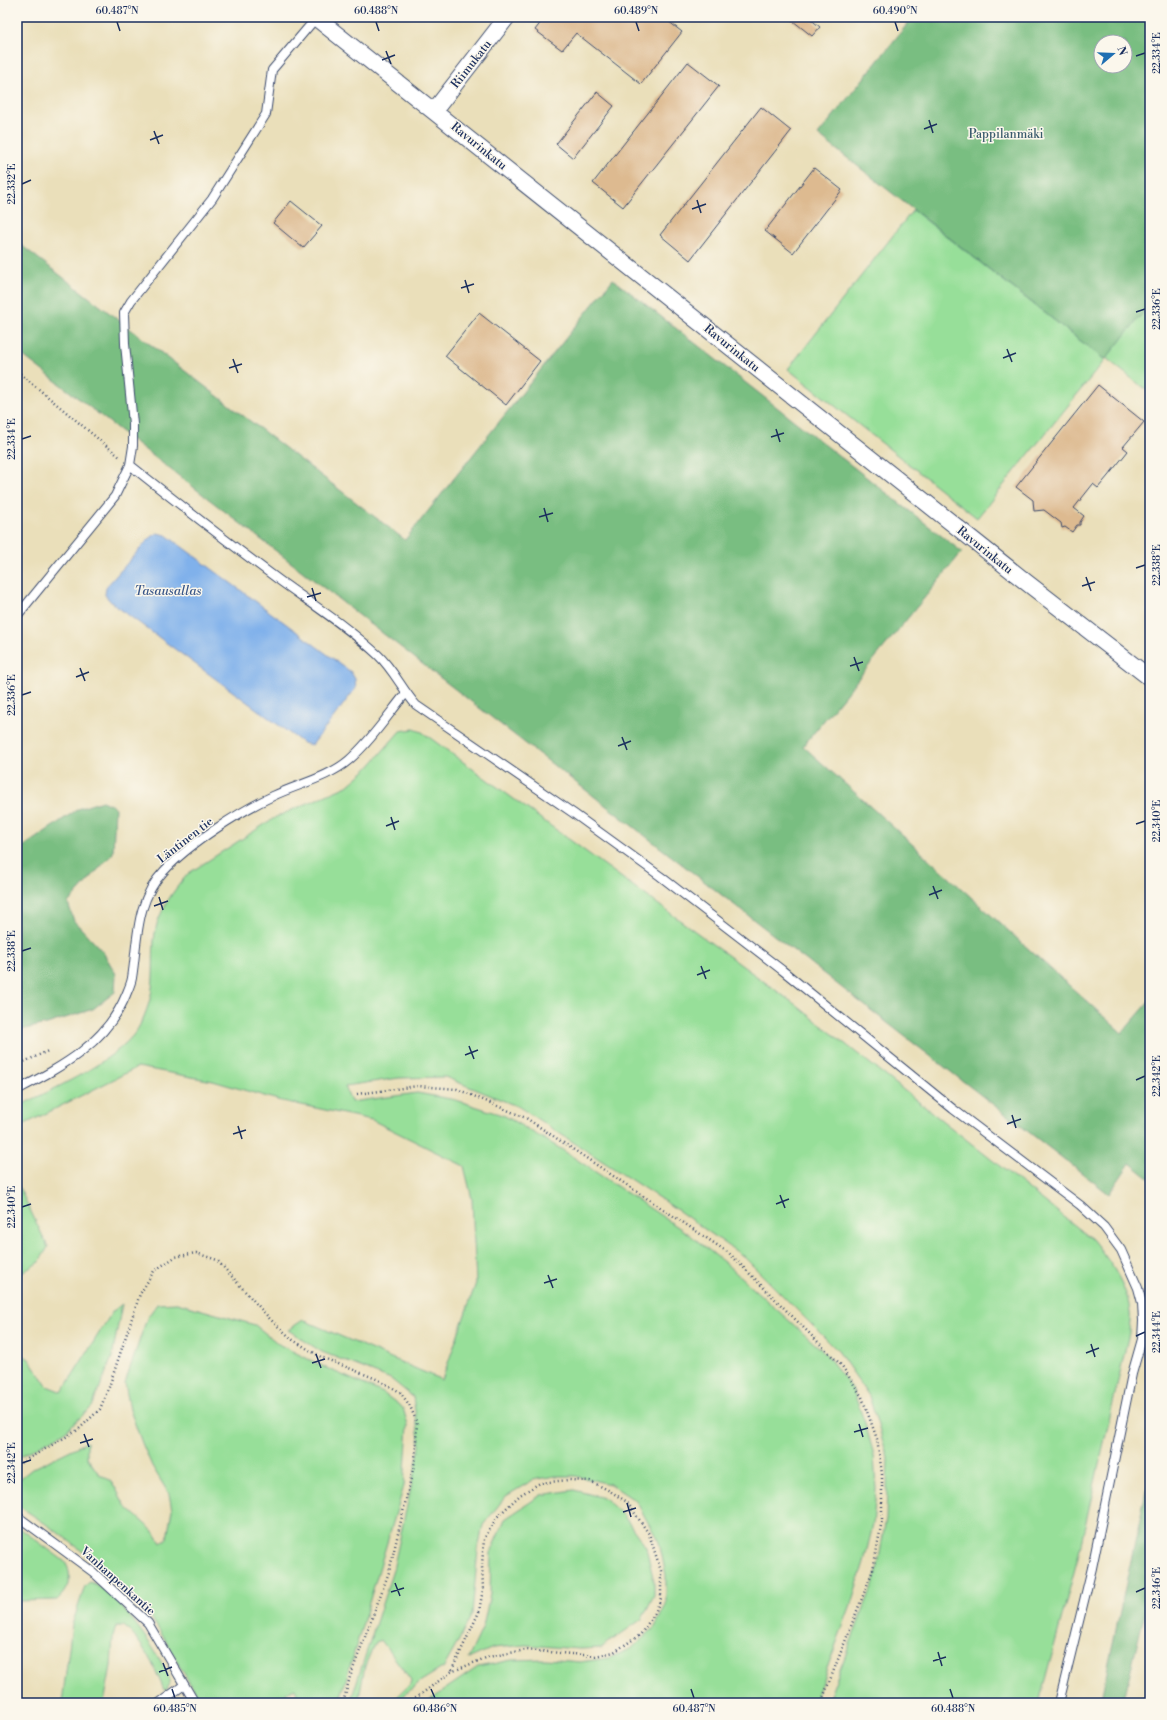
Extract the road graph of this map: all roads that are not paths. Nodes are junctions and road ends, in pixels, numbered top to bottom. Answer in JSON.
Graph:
{"nodes":[{"id":1,"x":316,"y":17,"type":"edge"},
{"id":2,"x":507,"y":17,"type":"edge"},
{"id":3,"x":434,"y":111,"type":"junction"},
{"id":4,"x":130,"y":465,"type":"junction"},
{"id":5,"x":17,"y":616,"type":"edge"},
{"id":6,"x":1150,"y":678,"type":"edge"},
{"id":7,"x":406,"y":693,"type":"junction"},
{"id":8,"x":17,"y":1090,"type":"edge"},
{"id":9,"x":17,"y":1516,"type":"edge"},
{"id":10,"x":184,"y":1685,"type":"junction"},
{"id":11,"x":159,"y":1703,"type":"edge"},
{"id":12,"x":195,"y":1703,"type":"edge"},
{"id":13,"x":1060,"y":1703,"type":"edge"}],
"edges":[{"from":1,"to":3,"type":"street","name":"Ravurinkatu"},
{"from":1,"to":4,"type":"lane"},
{"from":2,"to":3,"type":"street","name":"Riimukatu"},
{"from":3,"to":6,"type":"street","name":"Ravurinkatu"},
{"from":4,"to":5,"type":"lane"},
{"from":4,"to":7,"type":"lane"},
{"from":7,"to":8,"type":"lane","name":"Läntinen tie"},
{"from":7,"to":13,"type":"lane"},
{"from":9,"to":10,"type":"lane","name":"Vanhanpenkantie"},
{"from":10,"to":11,"type":"lane"},
{"from":10,"to":12,"type":"lane","name":"Vanhanpenkantie"}]}
